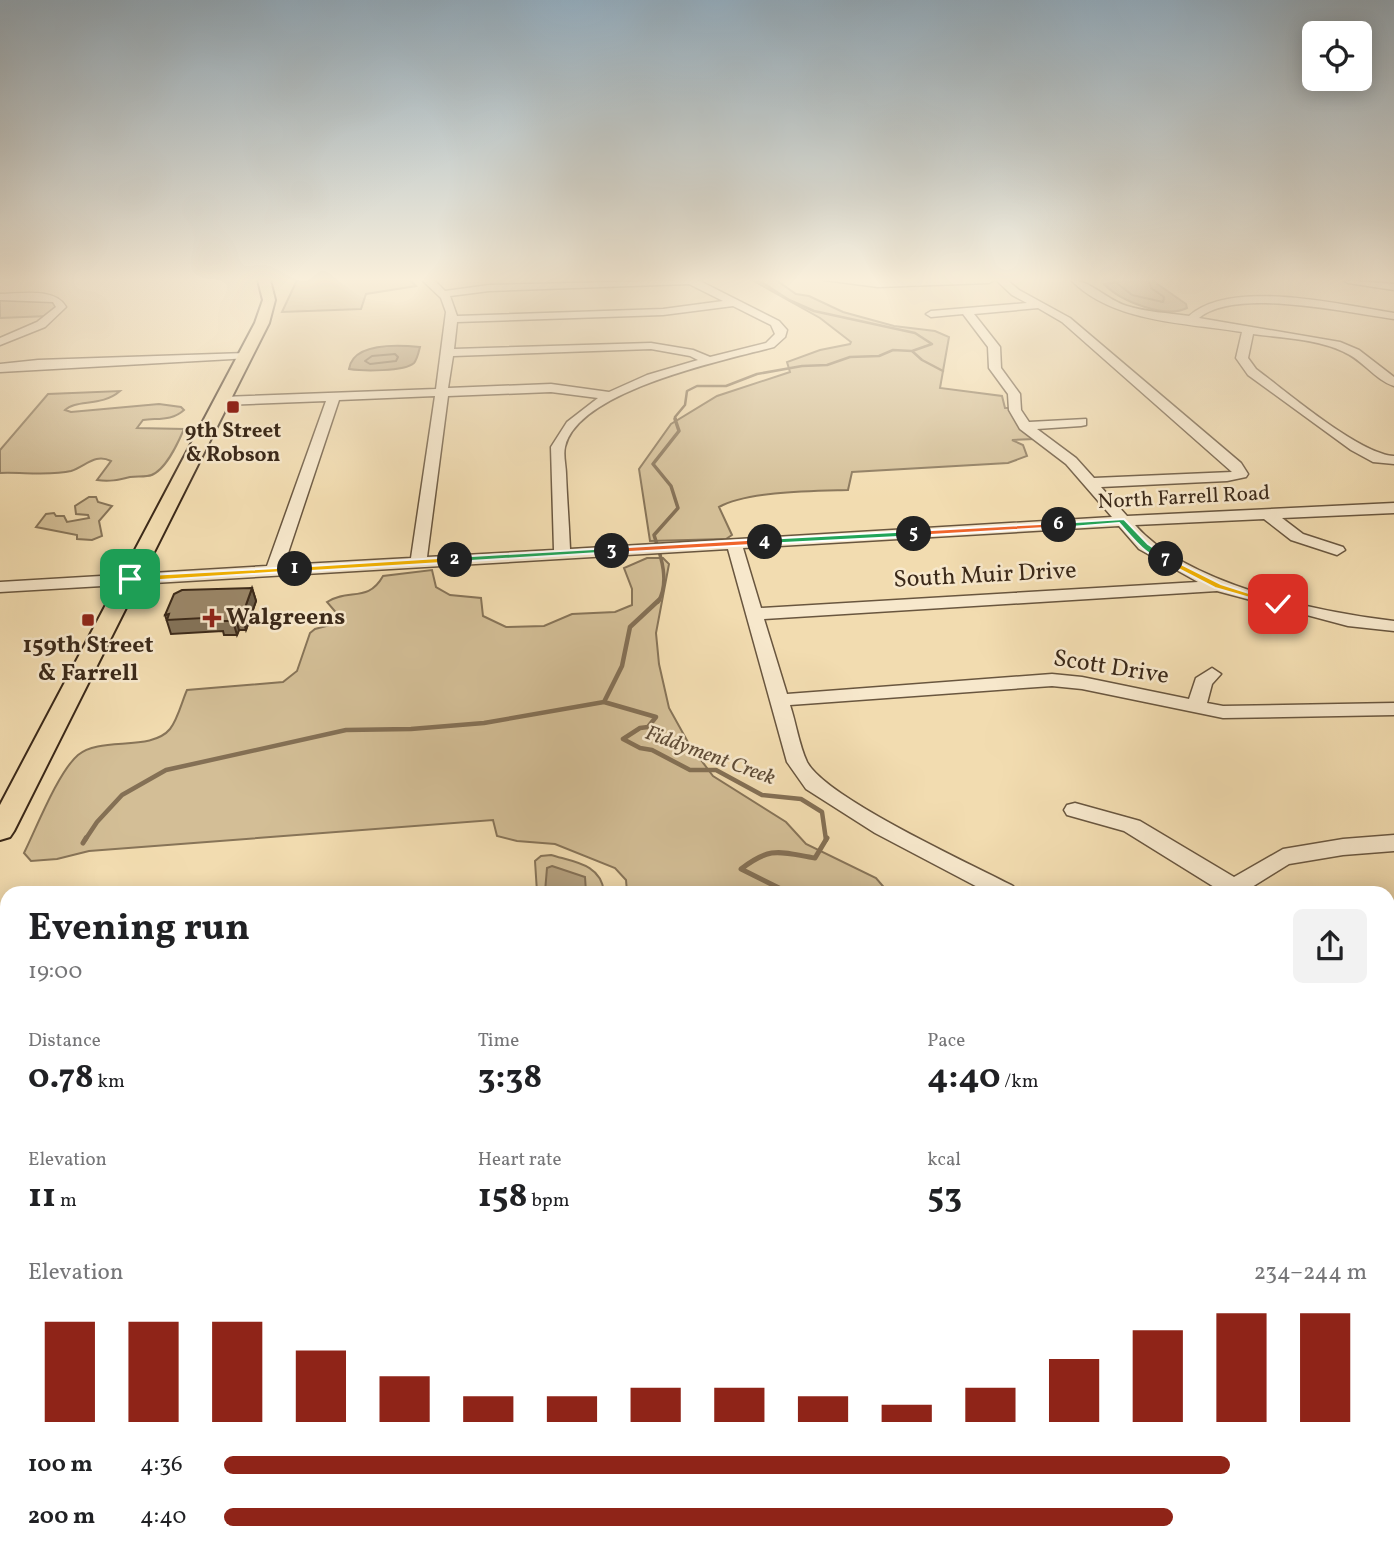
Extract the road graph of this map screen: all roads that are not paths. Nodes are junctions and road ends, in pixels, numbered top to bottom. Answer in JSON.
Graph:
{"nodes":[{"id":1,"x":248,"y":353,"type":"edge"},
{"id":2,"x":447,"y":353,"type":"joint"},
{"id":3,"x":456,"y":353,"type":"edge"},
{"id":4,"x":691,"y":353,"type":"edge"},
{"id":5,"x":743,"y":353,"type":"edge"},
{"id":6,"x":994,"y":353,"type":"edge"},
{"id":7,"x":1104,"y":353,"type":"edge"},
{"id":8,"x":1243,"y":353,"type":"edge"},
{"id":9,"x":1356,"y":353,"type":"edge"},
{"id":10,"x":246,"y":356,"type":"junction"},
{"id":11,"x":711,"y":362,"type":"junction"},
{"id":12,"x":0,"y":368,"type":"edge"},
{"id":13,"x":1394,"y":382,"type":"edge"},
{"id":14,"x":442,"y":391,"type":"junction"},
{"id":15,"x":334,"y":396,"type":"junction"},
{"id":16,"x":610,"y":396,"type":"junction"},
{"id":17,"x":223,"y":401,"type":"junction"},
{"id":18,"x":1081,"y":422,"type":"dead end"},
{"id":19,"x":1025,"y":426,"type":"junction"},
{"id":20,"x":1394,"y":460,"type":"edge"},
{"id":21,"x":1090,"y":483,"type":"junction"},
{"id":22,"x":1394,"y":508,"type":"edge"},
{"id":23,"x":1269,"y":514,"type":"junction"},
{"id":24,"x":1121,"y":521,"type":"junction"},
{"id":25,"x":734,"y":544,"type":"junction"},
{"id":26,"x":1337,"y":550,"type":"dead end"},
{"id":27,"x":562,"y":554,"type":"junction"},
{"id":28,"x":418,"y":562,"type":"junction"},
{"id":29,"x":274,"y":571,"type":"junction"},
{"id":30,"x":134,"y":579,"type":"junction"},
{"id":31,"x":1218,"y":586,"type":"junction"},
{"id":32,"x":0,"y":587,"type":"edge"},
{"id":33,"x":756,"y":614,"type":"junction"},
{"id":34,"x":1394,"y":626,"type":"edge"},
{"id":35,"x":1212,"y":674,"type":"dead end"},
{"id":36,"x":779,"y":700,"type":"junction"},
{"id":37,"x":1196,"y":707,"type":"junction"},
{"id":38,"x":1394,"y":709,"type":"edge"},
{"id":39,"x":1075,"y":810,"type":"dead end"},
{"id":40,"x":0,"y":831,"type":"edge"},
{"id":41,"x":1394,"y":844,"type":"edge"},
{"id":42,"x":994,"y":886,"type":"edge"},
{"id":43,"x":1226,"y":886,"type":"edge"},
{"id":44,"x":1238,"y":886,"type":"edge"}],
"edges":[{"from":1,"to":10,"type":"main road"},
{"from":2,"to":3,"type":"street"},
{"from":2,"to":14,"type":"street"},
{"from":4,"to":11,"type":"street"},
{"from":5,"to":11,"type":"street"},
{"from":6,"to":19,"type":"street"},
{"from":7,"to":21,"type":"street"},
{"from":8,"to":20,"type":"street"},
{"from":9,"to":13,"type":"street"},
{"from":10,"to":12,"type":"street"},
{"from":10,"to":17,"type":"main road"},
{"from":11,"to":16,"type":"street"},
{"from":14,"to":15,"type":"street"},
{"from":14,"to":16,"type":"street"},
{"from":14,"to":28,"type":"street"},
{"from":15,"to":17,"type":"street"},
{"from":15,"to":29,"type":"street"},
{"from":16,"to":27,"type":"street"},
{"from":17,"to":30,"type":"main road"},
{"from":18,"to":19,"type":"street"},
{"from":19,"to":21,"type":"street"},
{"from":21,"to":24,"type":"street"},
{"from":22,"to":23,"type":"street","name":"North Farrell Road"},
{"from":23,"to":24,"type":"street","name":"North Farrell Road"},
{"from":23,"to":26,"type":"street"},
{"from":24,"to":25,"type":"street","name":"North Farrell Road"},
{"from":24,"to":31,"type":"street"},
{"from":25,"to":27,"type":"street","name":"North Farrell Road"},
{"from":25,"to":33,"type":"street"},
{"from":27,"to":28,"type":"street","name":"North Farrell Road"},
{"from":28,"to":29,"type":"street","name":"North Farrell Road"},
{"from":29,"to":30,"type":"street","name":"North Farrell Road"},
{"from":30,"to":32,"type":"street","name":"North Farrell Road"},
{"from":30,"to":40,"type":"main road"},
{"from":31,"to":33,"type":"street","name":"South Muir Drive"},
{"from":31,"to":34,"type":"street"},
{"from":33,"to":36,"type":"street"},
{"from":35,"to":37,"type":"street"},
{"from":36,"to":37,"type":"street","name":"Scott Drive"},
{"from":36,"to":42,"type":"street"},
{"from":37,"to":38,"type":"street","name":"Scott Drive"},
{"from":39,"to":43,"type":"street"},
{"from":41,"to":44,"type":"street"}]}
